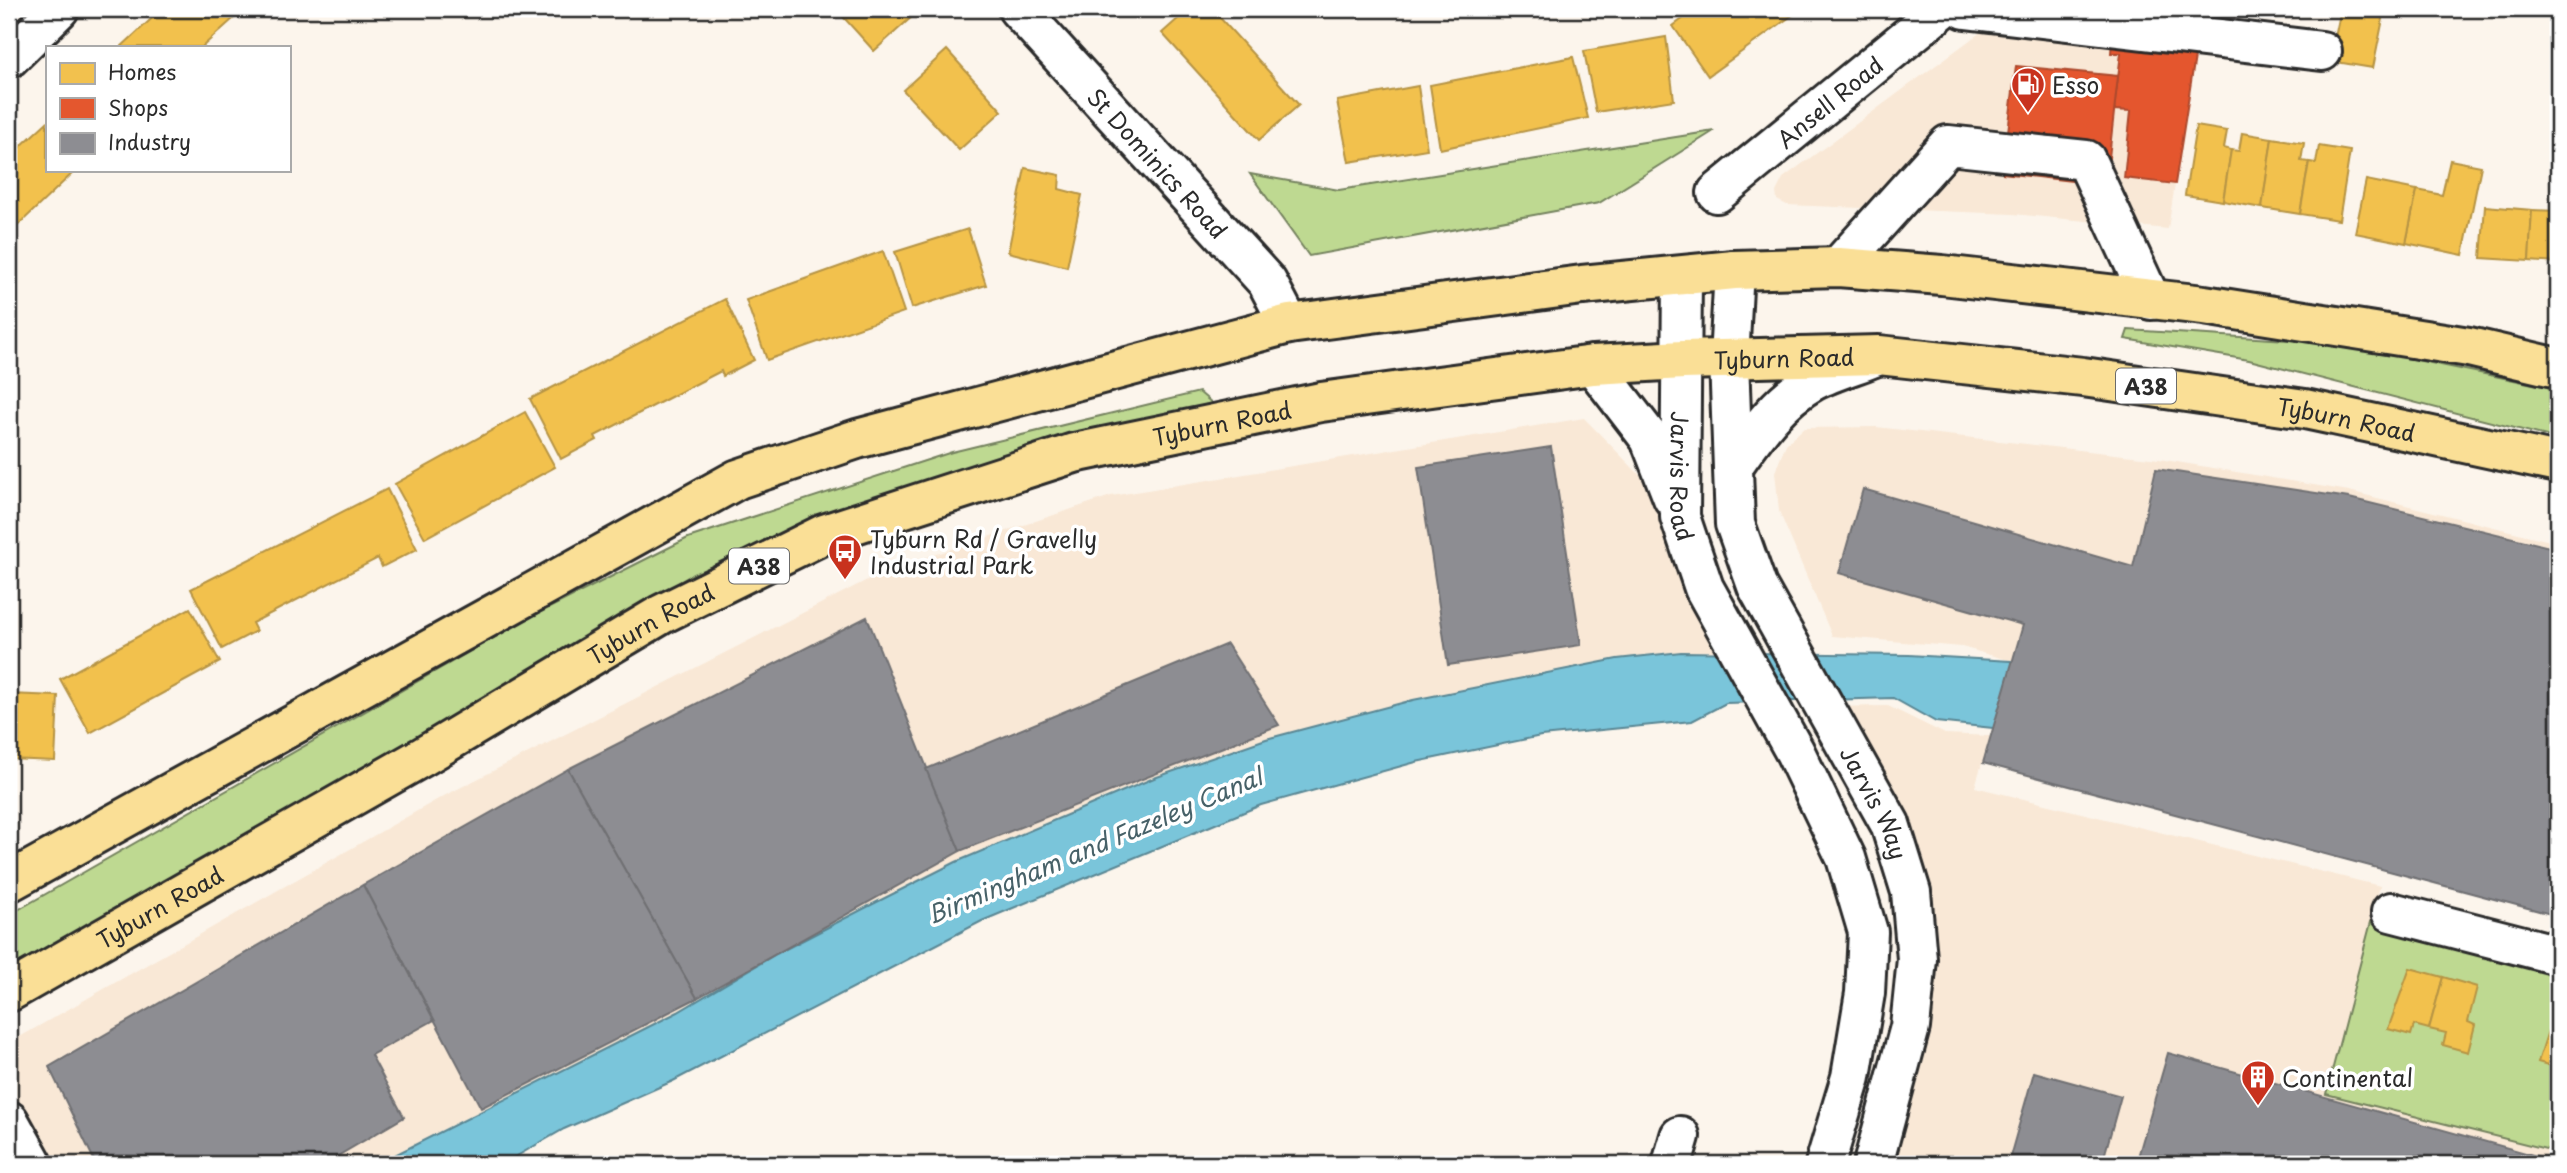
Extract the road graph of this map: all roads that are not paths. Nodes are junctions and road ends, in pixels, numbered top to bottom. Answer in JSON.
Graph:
{"nodes":[{"id":1,"x":59,"y":9,"type":"edge"},
{"id":2,"x":1020,"y":9,"type":"edge"},
{"id":3,"x":1942,"y":9,"type":"edge"},
{"id":4,"x":1965,"y":9,"type":"edge"},
{"id":5,"x":2322,"y":51,"type":"dead end"},
{"id":6,"x":9,"y":58,"type":"edge"},
{"id":7,"x":1717,"y":192,"type":"dead end"},
{"id":8,"x":1838,"y":268,"type":"junction"},
{"id":9,"x":1734,"y":270,"type":"junction"},
{"id":10,"x":1682,"y":276,"type":"junction"},
{"id":11,"x":2151,"y":300,"type":"junction"},
{"id":12,"x":1289,"y":324,"type":"junction"},
{"id":13,"x":1879,"y":355,"type":"junction"},
{"id":14,"x":1729,"y":359,"type":"junction"},
{"id":15,"x":1683,"y":360,"type":"junction"},
{"id":16,"x":1593,"y":365,"type":"junction"},
{"id":17,"x":2558,"y":368,"type":"edge"},
{"id":18,"x":1735,"y":463,"type":"junction"},
{"id":19,"x":2558,"y":463,"type":"edge"},
{"id":20,"x":1679,"y":517,"type":"junction"},
{"id":21,"x":9,"y":882,"type":"edge"},
{"id":22,"x":2391,"y":912,"type":"dead end"},
{"id":23,"x":2558,"y":954,"type":"edge"},
{"id":24,"x":9,"y":992,"type":"edge"},
{"id":25,"x":9,"y":1121,"type":"edge"},
{"id":26,"x":33,"y":1164,"type":"edge"},
{"id":27,"x":1825,"y":1164,"type":"edge"},
{"id":28,"x":1872,"y":1164,"type":"edge"}],
"edges":[{"from":1,"to":6,"type":"street"},
{"from":2,"to":12,"type":"street","name":"St Dominics Road"},
{"from":3,"to":7,"type":"street","name":"Ansell Road"},
{"from":4,"to":5,"type":"street"},
{"from":8,"to":9,"type":"highway"},
{"from":8,"to":11,"type":"highway"},
{"from":8,"to":11,"type":"street"},
{"from":9,"to":10,"type":"highway"},
{"from":9,"to":14,"type":"street","name":"Jarvis Way"},
{"from":10,"to":12,"type":"highway"},
{"from":10,"to":15,"type":"street","name":"Jarvis Road"},
{"from":11,"to":17,"type":"highway"},
{"from":12,"to":21,"type":"highway"},
{"from":13,"to":14,"type":"highway","name":"Tyburn Road","number":"A38"},
{"from":13,"to":18,"type":"street"},
{"from":13,"to":19,"type":"highway","name":"Tyburn Road","number":"A38"},
{"from":14,"to":15,"type":"highway","name":"Tyburn Road","number":"A38"},
{"from":14,"to":18,"type":"street","name":"Jarvis Way"},
{"from":15,"to":16,"type":"highway","name":"Tyburn Road","number":"A38"},
{"from":15,"to":20,"type":"street","name":"Jarvis Road"},
{"from":16,"to":20,"type":"street"},
{"from":16,"to":24,"type":"highway","name":"Tyburn Road","number":"A38"},
{"from":18,"to":28,"type":"street","name":"Jarvis Way"},
{"from":20,"to":27,"type":"street","name":"Jarvis Road"},
{"from":22,"to":23,"type":"street"},
{"from":25,"to":26,"type":"street"}]}
